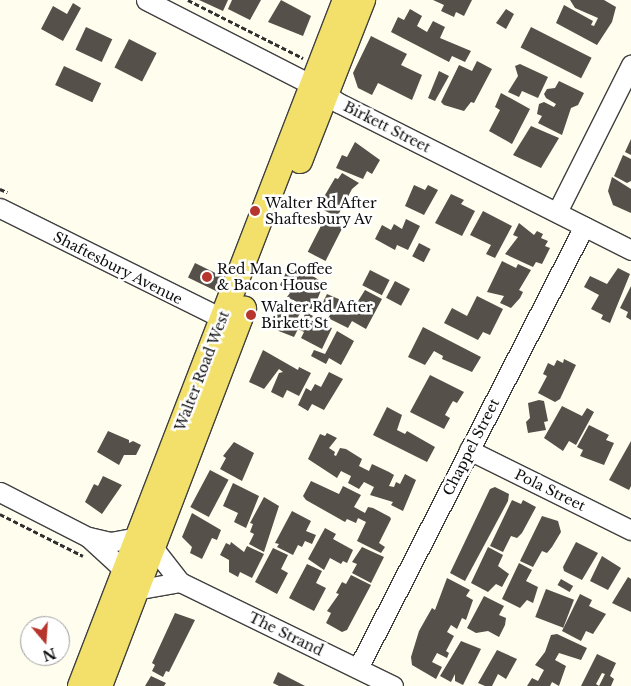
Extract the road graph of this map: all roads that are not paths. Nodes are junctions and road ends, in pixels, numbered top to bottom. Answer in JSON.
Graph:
{"nodes":[{"id":1,"x":146,"y":0,"type":"edge"},
{"id":2,"x":345,"y":0,"type":"edge"},
{"id":3,"x":363,"y":0,"type":"edge"},
{"id":4,"x":631,"y":65,"type":"edge"},
{"id":5,"x":319,"y":90,"type":"junction"},
{"id":6,"x":0,"y":208,"type":"edge"},
{"id":7,"x":557,"y":212,"type":"junction"},
{"id":8,"x":584,"y":226,"type":"junction"},
{"id":9,"x":631,"y":250,"type":"edge"},
{"id":10,"x":229,"y":323,"type":"junction"},
{"id":11,"x":469,"y":450,"type":"junction"},
{"id":12,"x":0,"y":492,"type":"edge"},
{"id":13,"x":631,"y":530,"type":"edge"},
{"id":14,"x":88,"y":537,"type":"junction"},
{"id":15,"x":145,"y":541,"type":"junction"},
{"id":16,"x":130,"y":580,"type":"junction"},
{"id":17,"x":180,"y":582,"type":"junction"},
{"id":18,"x":358,"y":668,"type":"junction"},
{"id":19,"x":80,"y":686,"type":"edge"},
{"id":20,"x":100,"y":686,"type":"edge"},
{"id":21,"x":393,"y":686,"type":"edge"}],
"edges":[{"from":1,"to":5,"type":"street","name":"Birkett Street"},
{"from":2,"to":5,"type":"main road","name":"Walter Road West"},
{"from":3,"to":5,"type":"main road","name":"Walter Road West"},
{"from":4,"to":7,"type":"street"},
{"from":5,"to":7,"type":"street","name":"Birkett Street"},
{"from":5,"to":10,"type":"main road","name":"Walter Road West"},
{"from":6,"to":10,"type":"street","name":"Shaftesbury Avenue"},
{"from":7,"to":8,"type":"street","name":"Birkett Street"},
{"from":8,"to":9,"type":"street","name":"Birkett Street"},
{"from":8,"to":11,"type":"street","name":"Chappel Street"},
{"from":10,"to":15,"type":"main road","name":"Walter Road West"},
{"from":11,"to":13,"type":"street","name":"Pola Street"},
{"from":11,"to":18,"type":"street","name":"Chappel Street"},
{"from":12,"to":14,"type":"street"},
{"from":14,"to":15,"type":"street"},
{"from":14,"to":16,"type":"street"},
{"from":15,"to":16,"type":"main road","name":"Walter Road West"},
{"from":15,"to":17,"type":"street","name":"The Strand"},
{"from":16,"to":17,"type":"street"},
{"from":16,"to":19,"type":"main road","name":"Walter Road West"},
{"from":16,"to":20,"type":"main road","name":"Walter Road West"},
{"from":17,"to":18,"type":"street","name":"The Strand"},
{"from":18,"to":21,"type":"street","name":"The Strand"}]}
